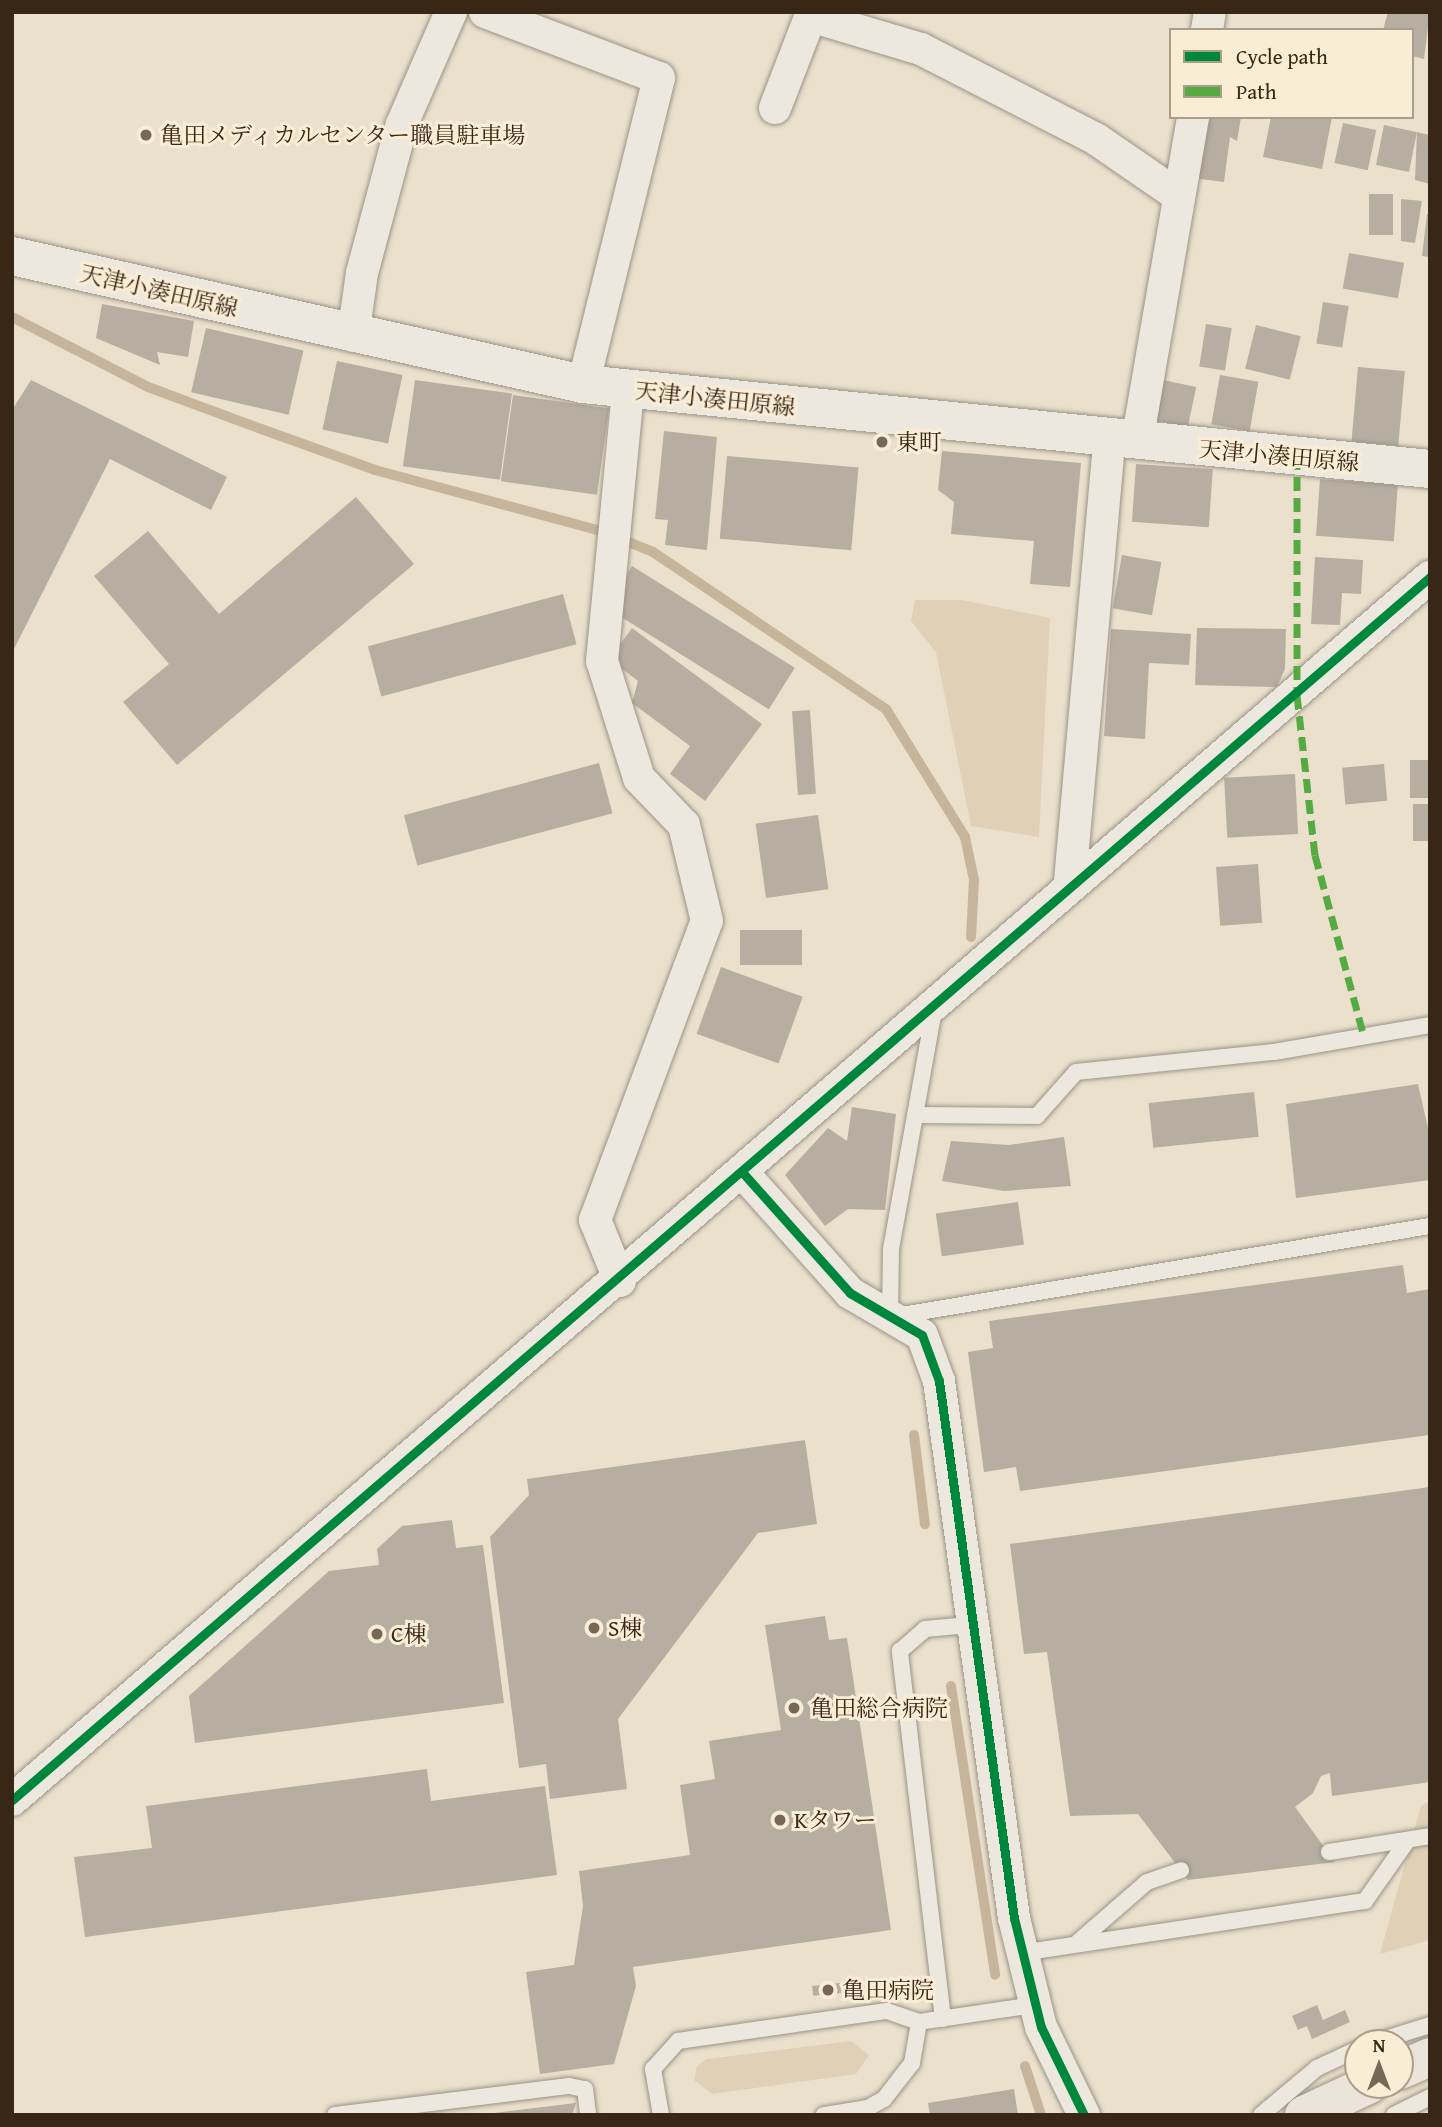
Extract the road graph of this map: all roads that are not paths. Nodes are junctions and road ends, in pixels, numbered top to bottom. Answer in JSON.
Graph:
{"nodes":[{"id":1,"x":451,"y":12,"type":"edge"},
{"id":2,"x":485,"y":12,"type":"edge"},
{"id":3,"x":811,"y":14,"type":"edge"},
{"id":4,"x":775,"y":108,"type":"dead end"},
{"id":5,"x":1193,"y":119,"type":"edge"},
{"id":6,"x":1179,"y":195,"type":"junction"},
{"id":7,"x":12,"y":256,"type":"edge"},
{"id":8,"x":353,"y":336,"type":"junction"},
{"id":9,"x":583,"y":384,"type":"junction"},
{"id":10,"x":628,"y":390,"type":"junction"},
{"id":11,"x":1123,"y":441,"type":"junction"},
{"id":12,"x":1430,"y":469,"type":"edge"},
{"id":13,"x":1430,"y":577,"type":"edge"},
{"id":14,"x":1070,"y":881,"type":"junction"},
{"id":15,"x":944,"y":993,"type":"junction"},
{"id":16,"x":1430,"y":1025,"type":"edge"},
{"id":17,"x":916,"y":1115,"type":"junction"},
{"id":18,"x":744,"y":1174,"type":"junction"},
{"id":19,"x":1430,"y":1226,"type":"edge"},
{"id":20,"x":620,"y":1281,"type":"junction"},
{"id":21,"x":890,"y":1317,"type":"junction"},
{"id":22,"x":970,"y":1625,"type":"junction"},
{"id":23,"x":12,"y":1800,"type":"edge"},
{"id":24,"x":1430,"y":1836,"type":"edge"},
{"id":25,"x":1405,"y":1844,"type":"junction"},
{"id":26,"x":1329,"y":1852,"type":"dead end"},
{"id":27,"x":1181,"y":1870,"type":"dead end"},
{"id":28,"x":1063,"y":1948,"type":"junction"},
{"id":29,"x":1021,"y":1953,"type":"junction"},
{"id":30,"x":1034,"y":2005,"type":"junction"},
{"id":31,"x":943,"y":2019,"type":"junction"},
{"id":32,"x":919,"y":2022,"type":"junction"},
{"id":33,"x":1344,"y":2055,"type":"edge"},
{"id":34,"x":1344,"y":2096,"type":"edge"},
{"id":35,"x":1430,"y":2097,"type":"edge"},
{"id":36,"x":335,"y":2115,"type":"edge"},
{"id":37,"x":588,"y":2115,"type":"edge"},
{"id":38,"x":661,"y":2115,"type":"edge"},
{"id":39,"x":824,"y":2115,"type":"edge"},
{"id":40,"x":1084,"y":2115,"type":"edge"},
{"id":41,"x":1261,"y":2115,"type":"edge"},
{"id":42,"x":1304,"y":2115,"type":"edge"},
{"id":43,"x":1394,"y":2115,"type":"edge"}],
"edges":[{"from":1,"to":8,"type":"street"},
{"from":2,"to":9,"type":"street"},
{"from":3,"to":4,"type":"street"},
{"from":3,"to":6,"type":"street"},
{"from":5,"to":6,"type":"street"},
{"from":6,"to":11,"type":"street"},
{"from":7,"to":8,"type":"main road","name":"天津小湊田原線"},
{"from":8,"to":9,"type":"main road","name":"天津小湊田原線"},
{"from":9,"to":10,"type":"main road","name":"天津小湊田原線"},
{"from":10,"to":11,"type":"main road","name":"天津小湊田原線"},
{"from":10,"to":20,"type":"street"},
{"from":11,"to":12,"type":"main road","name":"天津小湊田原線"},
{"from":11,"to":14,"type":"street"},
{"from":13,"to":14,"type":"street"},
{"from":14,"to":15,"type":"street"},
{"from":15,"to":17,"type":"lane"},
{"from":15,"to":18,"type":"street"},
{"from":16,"to":17,"type":"lane"},
{"from":17,"to":21,"type":"lane"},
{"from":18,"to":20,"type":"street"},
{"from":18,"to":21,"type":"street"},
{"from":19,"to":21,"type":"lane"},
{"from":20,"to":23,"type":"street"},
{"from":21,"to":22,"type":"street"},
{"from":22,"to":29,"type":"street"},
{"from":22,"to":31,"type":"lane"},
{"from":24,"to":25,"type":"lane"},
{"from":25,"to":26,"type":"lane"},
{"from":25,"to":28,"type":"lane"},
{"from":27,"to":28,"type":"lane"},
{"from":28,"to":29,"type":"lane"},
{"from":29,"to":30,"type":"street"},
{"from":30,"to":31,"type":"lane"},
{"from":30,"to":40,"type":"street"},
{"from":31,"to":32,"type":"lane"},
{"from":32,"to":38,"type":"lane"},
{"from":32,"to":39,"type":"lane"},
{"from":33,"to":41,"type":"lane"},
{"from":34,"to":42,"type":"highway"},
{"from":35,"to":43,"type":"lane"},
{"from":36,"to":37,"type":"lane"}]}
